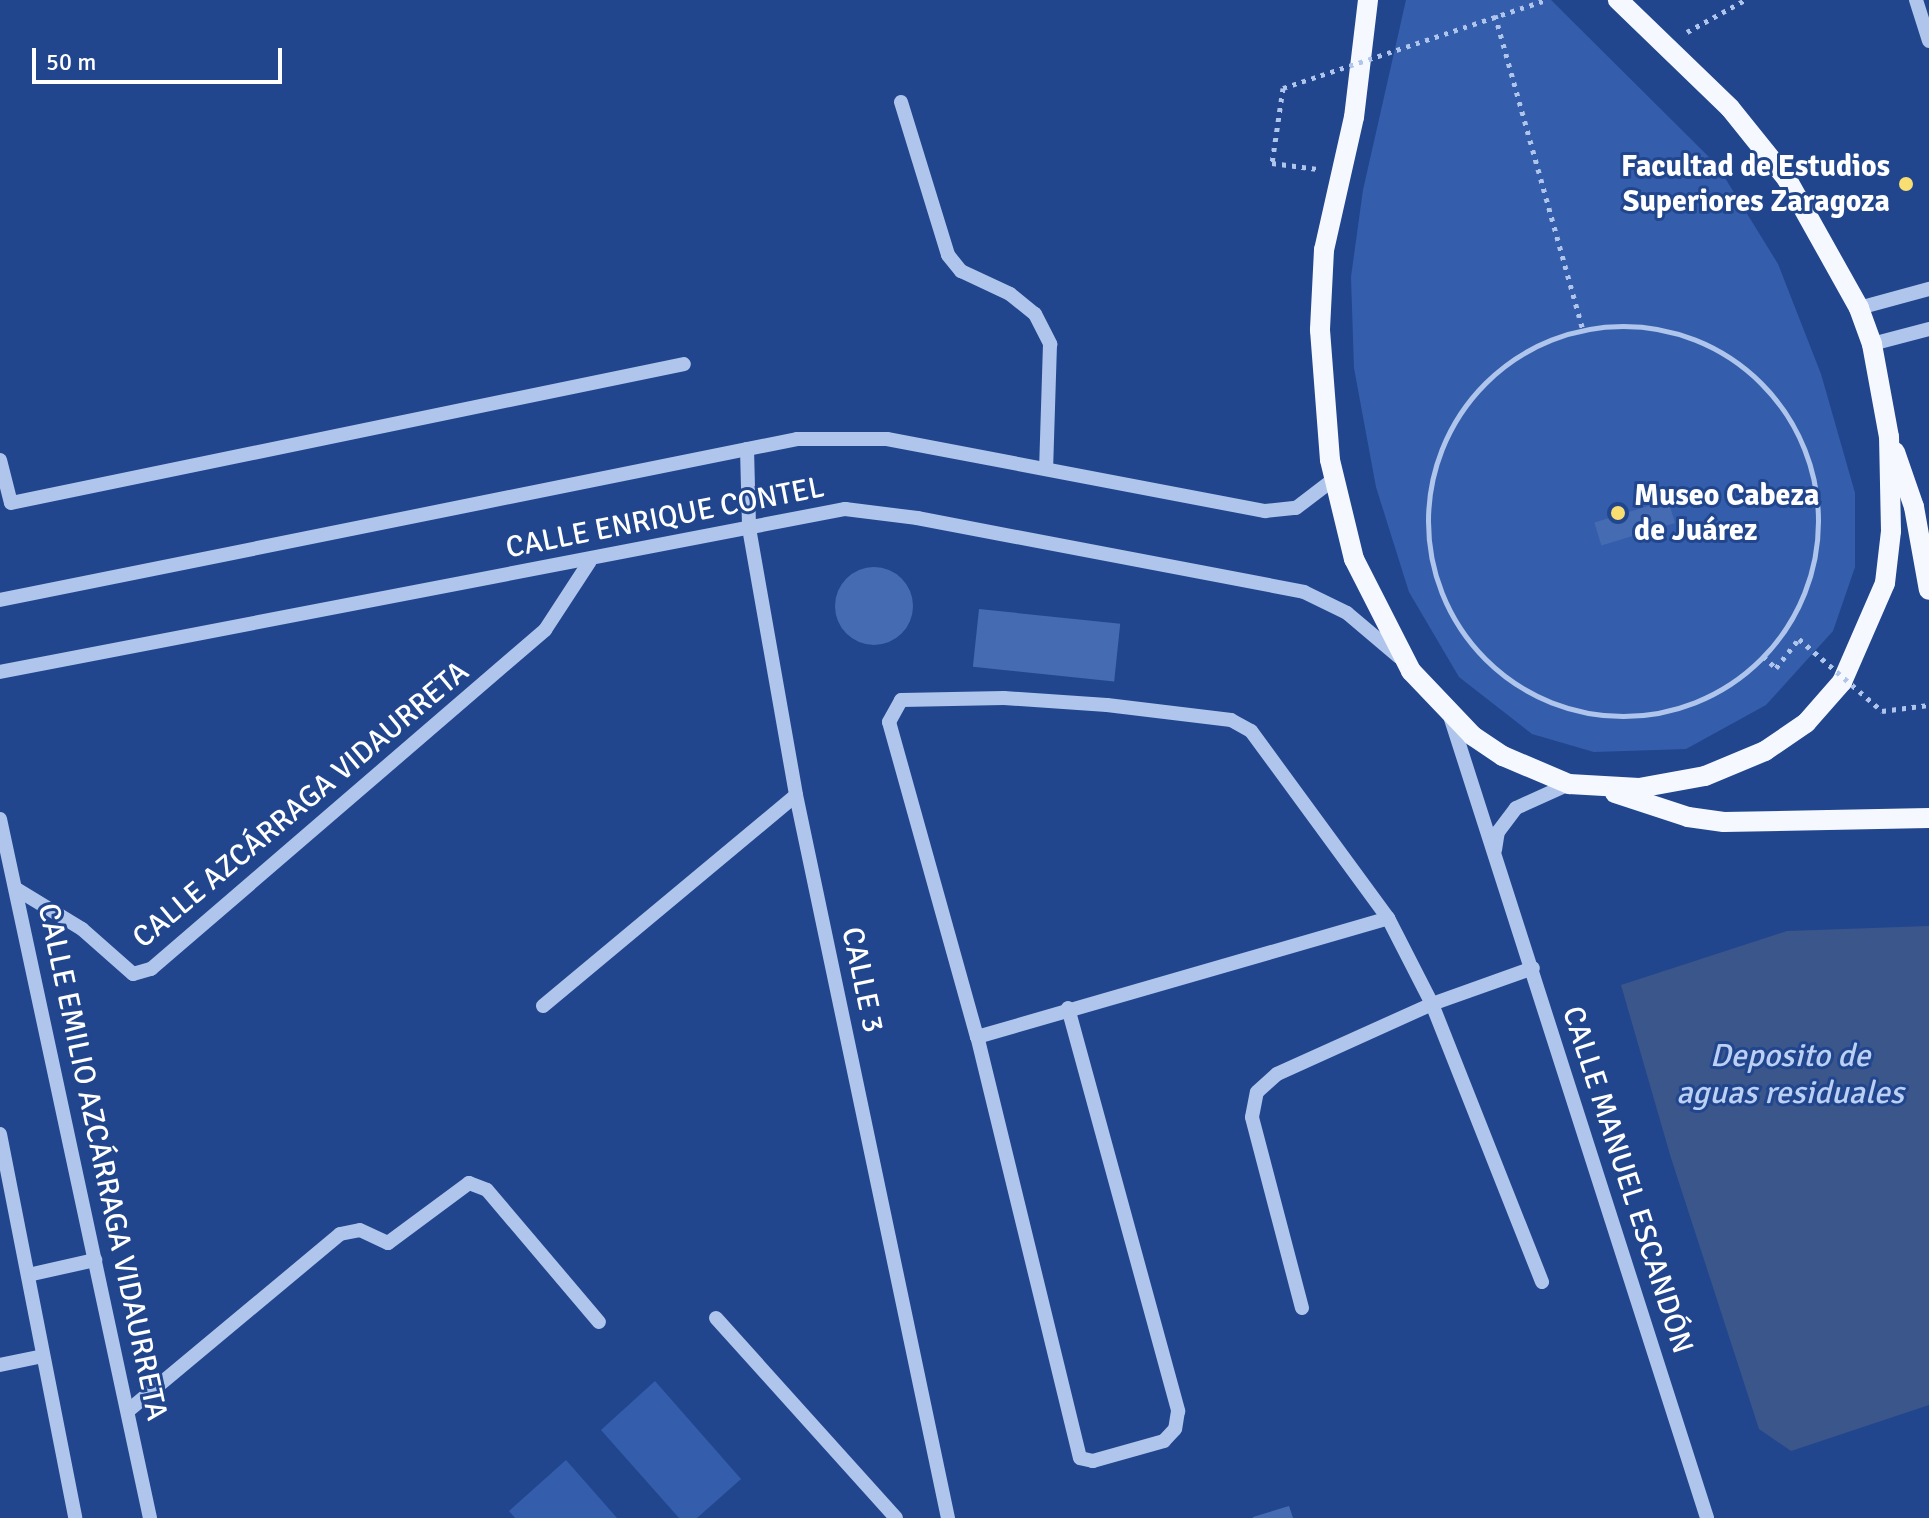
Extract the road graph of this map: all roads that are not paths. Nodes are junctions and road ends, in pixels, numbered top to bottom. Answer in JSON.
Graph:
{"nodes":[{"id":1,"x":1368,"y":0,"type":"edge"},
{"id":2,"x":1618,"y":0,"type":"edge"},
{"id":3,"x":1916,"y":0,"type":"edge"},
{"id":4,"x":1929,"y":41,"type":"edge"},
{"id":5,"x":901,"y":102,"type":"dead end"},
{"id":6,"x":1929,"y":289,"type":"edge"},
{"id":7,"x":1859,"y":308,"type":"junction"},
{"id":8,"x":1929,"y":329,"type":"edge"},
{"id":9,"x":1872,"y":344,"type":"junction"},
{"id":10,"x":684,"y":364,"type":"dead end"},
{"id":11,"x":1889,"y":437,"type":"junction"},
{"id":12,"x":747,"y":449,"type":"junction"},
{"id":13,"x":0,"y":460,"type":"edge"},
{"id":14,"x":1046,"y":469,"type":"junction"},
{"id":15,"x":1334,"y":479,"type":"junction"},
{"id":16,"x":749,"y":528,"type":"junction"},
{"id":17,"x":590,"y":561,"type":"junction"},
{"id":18,"x":1929,"y":590,"type":"edge"},
{"id":19,"x":0,"y":600,"type":"edge"},
{"id":20,"x":1411,"y":671,"type":"junction"},
{"id":21,"x":0,"y":672,"type":"edge"},
{"id":22,"x":1450,"y":717,"type":"junction"},
{"id":23,"x":1569,"y":784,"type":"junction"},
{"id":24,"x":1603,"y":788,"type":"junction"},
{"id":25,"x":796,"y":795,"type":"junction"},
{"id":26,"x":1929,"y":818,"type":"edge"},
{"id":27,"x":0,"y":819,"type":"edge"},
{"id":28,"x":1494,"y":858,"type":"junction"},
{"id":29,"x":18,"y":890,"type":"junction"},
{"id":30,"x":1388,"y":918,"type":"junction"},
{"id":31,"x":1533,"y":968,"type":"junction"},
{"id":32,"x":1432,"y":1004,"type":"junction"},
{"id":33,"x":543,"y":1006,"type":"dead end"},
{"id":34,"x":1068,"y":1008,"type":"junction"},
{"id":35,"x":977,"y":1037,"type":"junction"},
{"id":36,"x":0,"y":1134,"type":"edge"},
{"id":37,"x":95,"y":1260,"type":"junction"},
{"id":38,"x":28,"y":1275,"type":"junction"},
{"id":39,"x":1542,"y":1282,"type":"dead end"},
{"id":40,"x":1302,"y":1308,"type":"dead end"},
{"id":41,"x":716,"y":1318,"type":"dead end"},
{"id":42,"x":599,"y":1322,"type":"dead end"},
{"id":43,"x":43,"y":1356,"type":"junction"},
{"id":44,"x":0,"y":1365,"type":"edge"},
{"id":45,"x":129,"y":1410,"type":"junction"},
{"id":46,"x":75,"y":1518,"type":"edge"},
{"id":47,"x":150,"y":1518,"type":"edge"},
{"id":48,"x":896,"y":1518,"type":"edge"},
{"id":49,"x":948,"y":1518,"type":"edge"},
{"id":50,"x":1707,"y":1518,"type":"edge"}],
"edges":[{"from":1,"to":15,"type":"main road"},
{"from":2,"to":7,"type":"main road"},
{"from":3,"to":4,"type":"street"},
{"from":5,"to":14,"type":"street"},
{"from":6,"to":7,"type":"street"},
{"from":7,"to":9,"type":"main road"},
{"from":8,"to":9,"type":"street"},
{"from":9,"to":11,"type":"main road"},
{"from":10,"to":13,"type":"street"},
{"from":11,"to":18,"type":"main road"},
{"from":11,"to":24,"type":"main road"},
{"from":12,"to":14,"type":"street","name":"CALLE ENRIQUE CONTEL"},
{"from":12,"to":16,"type":"street","name":"CALLE 3"},
{"from":12,"to":19,"type":"street","name":"CALLE ENRIQUE CONTEL"},
{"from":14,"to":15,"type":"street","name":"CALLE ENRIQUE CONTEL"},
{"from":15,"to":20,"type":"main road"},
{"from":16,"to":17,"type":"street","name":"CALLE ENRIQUE CONTEL"},
{"from":16,"to":20,"type":"street","name":"CALLE ENRIQUE CONTEL"},
{"from":16,"to":25,"type":"street","name":"CALLE 3"},
{"from":17,"to":21,"type":"street","name":"CALLE ENRIQUE CONTEL"},
{"from":17,"to":29,"type":"street","name":"CALLE AZCÁRRAGA VIDAURRETA"},
{"from":20,"to":22,"type":"main road"},
{"from":22,"to":23,"type":"main road"},
{"from":22,"to":28,"type":"street","name":"CALLE MANUEL ESCANDÓN"},
{"from":23,"to":24,"type":"main road"},
{"from":23,"to":28,"type":"street"},
{"from":24,"to":26,"type":"main road"},
{"from":25,"to":33,"type":"street"},
{"from":25,"to":49,"type":"street","name":"CALLE 3"},
{"from":27,"to":29,"type":"street","name":"CALLE EMILIO AZCÁRRAGA VIDAURRETA"},
{"from":28,"to":31,"type":"street","name":"CALLE MANUEL ESCANDÓN"},
{"from":29,"to":37,"type":"street","name":"CALLE EMILIO AZCÁRRAGA VIDAURRETA"},
{"from":30,"to":32,"type":"street"},
{"from":30,"to":34,"type":"street"},
{"from":30,"to":35,"type":"street"},
{"from":31,"to":32,"type":"street"},
{"from":31,"to":50,"type":"street","name":"CALLE MANUEL ESCANDÓN"},
{"from":32,"to":39,"type":"street"},
{"from":32,"to":40,"type":"street"},
{"from":34,"to":35,"type":"street"},
{"from":34,"to":35,"type":"street"},
{"from":36,"to":38,"type":"street"},
{"from":37,"to":38,"type":"street"},
{"from":37,"to":45,"type":"street","name":"CALLE EMILIO AZCÁRRAGA VIDAURRETA"},
{"from":38,"to":43,"type":"street"},
{"from":41,"to":48,"type":"street"},
{"from":42,"to":45,"type":"street"},
{"from":43,"to":44,"type":"street"},
{"from":43,"to":46,"type":"street"},
{"from":45,"to":47,"type":"street","name":"CALLE EMILIO AZCÁRRAGA VIDAURRETA"}]}
